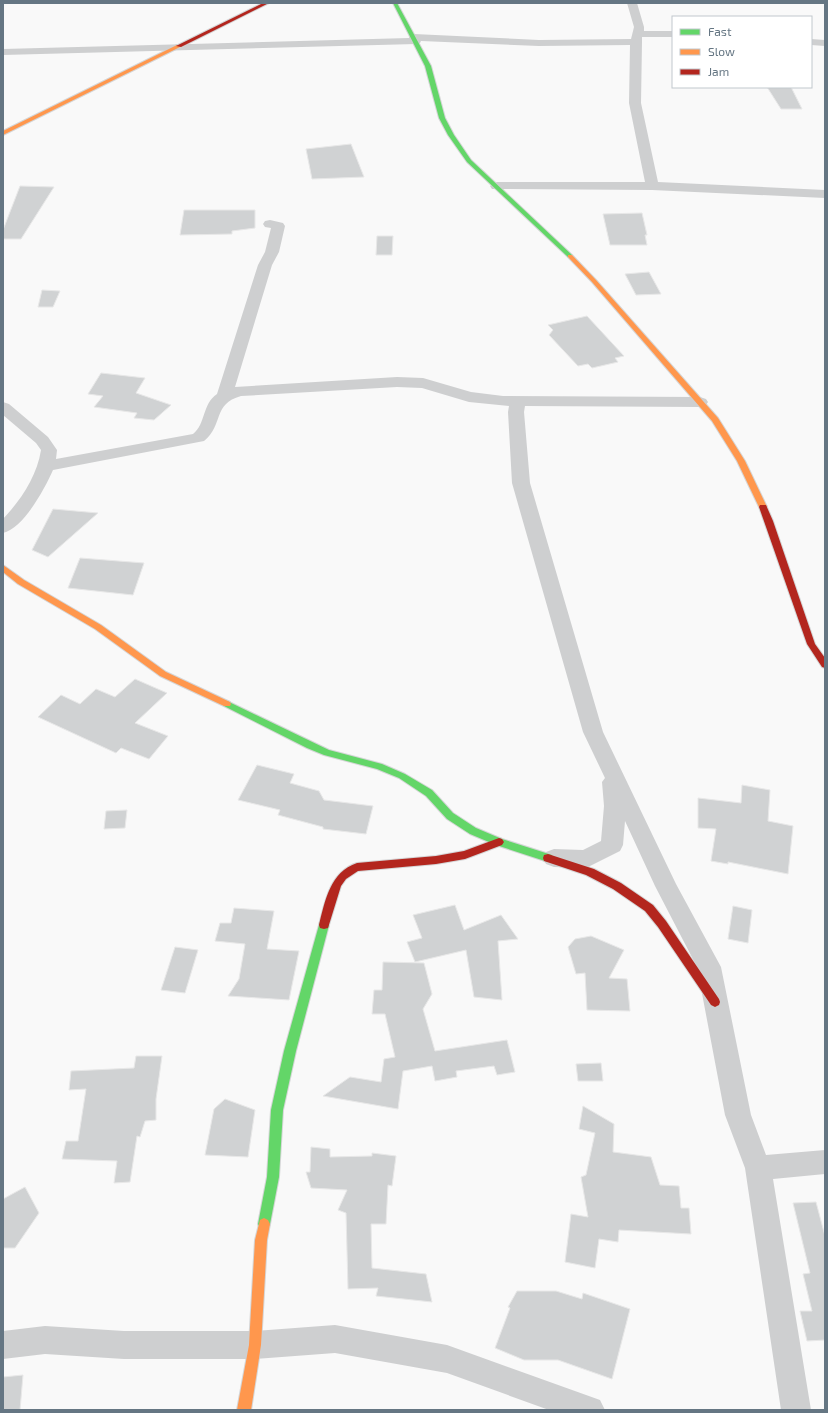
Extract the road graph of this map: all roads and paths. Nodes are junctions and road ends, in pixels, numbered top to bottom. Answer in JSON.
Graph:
{"nodes":[{"id":1,"x":266,"y":3,"type":"edge"},
{"id":2,"x":395,"y":3,"type":"edge"},
{"id":3,"x":632,"y":3,"type":"edge"},
{"id":4,"x":672,"y":34,"type":"edge"},
{"id":5,"x":637,"y":38,"type":"junction"},
{"id":6,"x":414,"y":39,"type":"junction"},
{"id":7,"x":812,"y":42,"type":"edge"},
{"id":8,"x":825,"y":43,"type":"edge"},
{"id":9,"x":175,"y":48,"type":"junction"},
{"id":10,"x":3,"y":52,"type":"edge"},
{"id":11,"x":3,"y":133,"type":"edge"},
{"id":12,"x":497,"y":186,"type":"junction"},
{"id":13,"x":652,"y":186,"type":"junction"},
{"id":14,"x":825,"y":194,"type":"edge"},
{"id":15,"x":270,"y":224,"type":"dead end"},
{"id":16,"x":224,"y":395,"type":"junction"},
{"id":17,"x":518,"y":402,"type":"junction"},
{"id":18,"x":700,"y":402,"type":"junction"},
{"id":19,"x":3,"y":407,"type":"edge"},
{"id":20,"x":46,"y":466,"type":"junction"},
{"id":21,"x":3,"y":528,"type":"edge"},
{"id":22,"x":3,"y":568,"type":"edge"},
{"id":23,"x":825,"y":665,"type":"edge"},
{"id":24,"x":612,"y":770,"type":"junction"},
{"id":25,"x":499,"y":842,"type":"junction"},
{"id":26,"x":548,"y":858,"type":"junction"},
{"id":27,"x":715,"y":1002,"type":"junction"},
{"id":28,"x":825,"y":1162,"type":"edge"},
{"id":29,"x":758,"y":1168,"type":"junction"},
{"id":30,"x":3,"y":1345,"type":"edge"},
{"id":31,"x":255,"y":1345,"type":"junction"},
{"id":32,"x":244,"y":1410,"type":"edge"},
{"id":33,"x":590,"y":1410,"type":"edge"},
{"id":34,"x":796,"y":1410,"type":"edge"}],
"edges":[{"from":1,"to":9,"type":"street"},
{"from":2,"to":6,"type":"street"},
{"from":3,"to":5,"type":"street"},
{"from":4,"to":5,"type":"street"},
{"from":5,"to":6,"type":"street"},
{"from":5,"to":13,"type":"street"},
{"from":6,"to":9,"type":"street"},
{"from":6,"to":12,"type":"street"},
{"from":7,"to":8,"type":"street"},
{"from":9,"to":10,"type":"street"},
{"from":9,"to":11,"type":"street"},
{"from":12,"to":13,"type":"street"},
{"from":12,"to":18,"type":"street"},
{"from":13,"to":14,"type":"street"},
{"from":15,"to":16,"type":"street"},
{"from":16,"to":17,"type":"street"},
{"from":16,"to":20,"type":"street"},
{"from":17,"to":18,"type":"street"},
{"from":17,"to":24,"type":"street"},
{"from":18,"to":23,"type":"street"},
{"from":19,"to":20,"type":"street"},
{"from":20,"to":21,"type":"street"},
{"from":22,"to":25,"type":"street"},
{"from":24,"to":26,"type":"street"},
{"from":24,"to":27,"type":"street"},
{"from":25,"to":26,"type":"street"},
{"from":25,"to":31,"type":"street"},
{"from":26,"to":27,"type":"street"},
{"from":27,"to":29,"type":"street"},
{"from":28,"to":29,"type":"street"},
{"from":29,"to":34,"type":"street"},
{"from":30,"to":31,"type":"street"},
{"from":31,"to":32,"type":"street"},
{"from":31,"to":33,"type":"street"}]}
